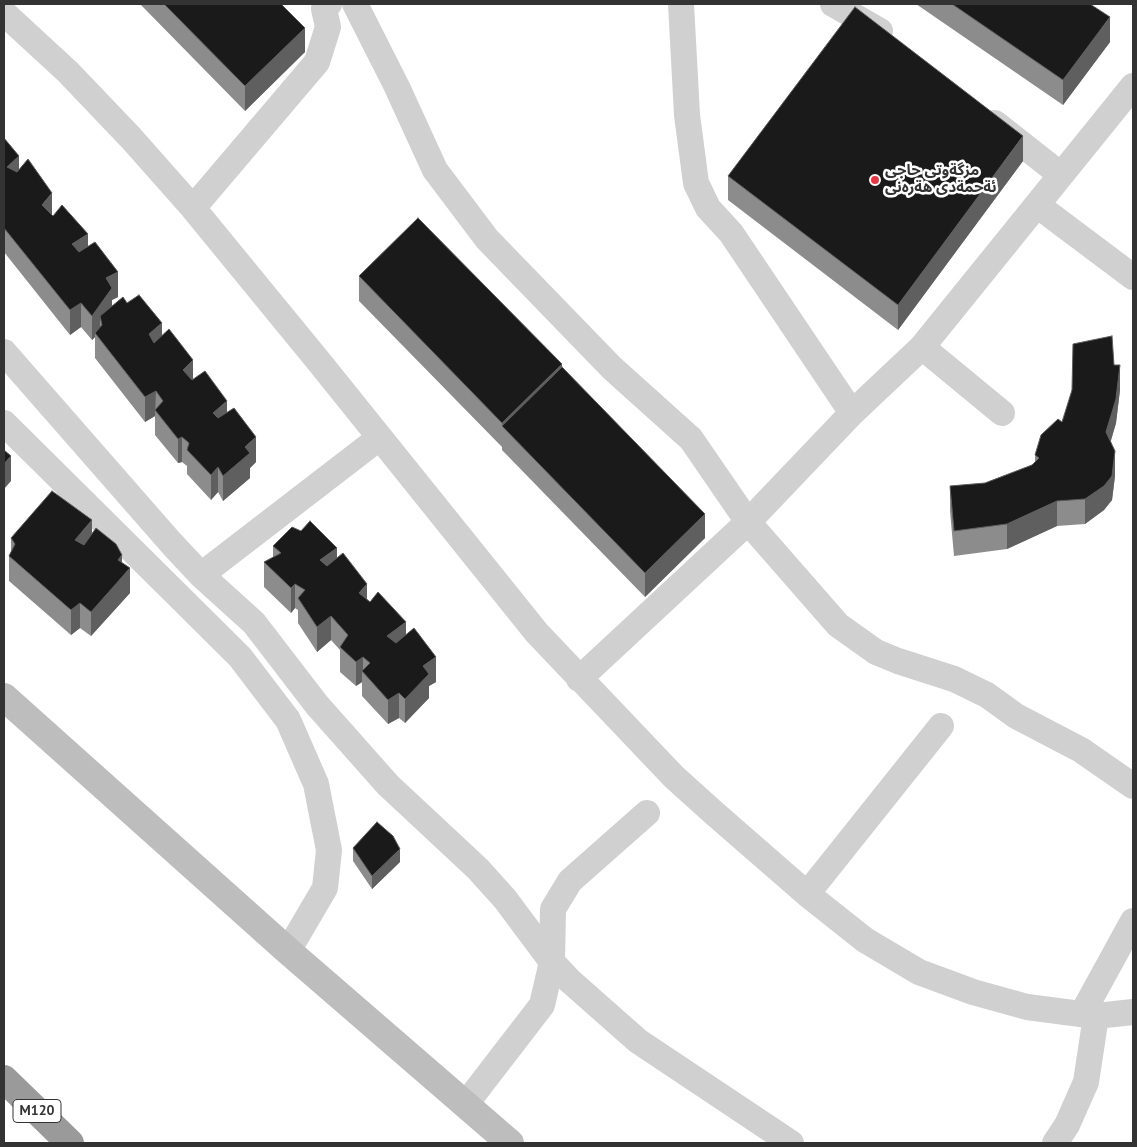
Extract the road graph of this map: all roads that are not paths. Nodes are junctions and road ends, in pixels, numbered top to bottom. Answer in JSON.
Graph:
{"nodes":[{"id":1,"x":356,"y":4,"type":"edge"},
{"id":2,"x":681,"y":4,"type":"edge"},
{"id":3,"x":833,"y":4,"type":"edge"},
{"id":4,"x":324,"y":6,"type":"edge"},
{"id":5,"x":4,"y":13,"type":"edge"},
{"id":6,"x":895,"y":43,"type":"edge"},
{"id":7,"x":1133,"y":86,"type":"edge"},
{"id":8,"x":978,"y":109,"type":"edge"},
{"id":9,"x":1060,"y":175,"type":"junction"},
{"id":10,"x":1037,"y":205,"type":"junction"},
{"id":11,"x":193,"y":208,"type":"junction"},
{"id":12,"x":1133,"y":277,"type":"edge"},
{"id":13,"x":922,"y":347,"type":"junction"},
{"id":14,"x":4,"y":352,"type":"edge"},
{"id":15,"x":1002,"y":413,"type":"dead end"},
{"id":16,"x":852,"y":414,"type":"junction"},
{"id":17,"x":4,"y":423,"type":"edge"},
{"id":18,"x":379,"y":438,"type":"junction"},
{"id":19,"x":748,"y":522,"type":"junction"},
{"id":20,"x":201,"y":575,"type":"junction"},
{"id":21,"x":579,"y":679,"type":"junction"},
{"id":22,"x":4,"y":697,"type":"edge"},
{"id":23,"x":941,"y":726,"type":"dead end"},
{"id":24,"x":1133,"y":786,"type":"edge"},
{"id":25,"x":647,"y":813,"type":"dead end"},
{"id":26,"x":807,"y":894,"type":"junction"},
{"id":27,"x":1133,"y":921,"type":"edge"},
{"id":28,"x":288,"y":951,"type":"junction"},
{"id":29,"x":552,"y":962,"type":"junction"},
{"id":30,"x":1133,"y":1012,"type":"edge"},
{"id":31,"x":1089,"y":1015,"type":"junction"},
{"id":32,"x":4,"y":1079,"type":"edge"},
{"id":33,"x":465,"y":1105,"type":"junction"},
{"id":34,"x":70,"y":1143,"type":"edge"},
{"id":35,"x":510,"y":1143,"type":"edge"},
{"id":36,"x":791,"y":1143,"type":"edge"},
{"id":37,"x":1055,"y":1143,"type":"edge"}],
"edges":[{"from":1,"to":19,"type":"street"},
{"from":2,"to":16,"type":"street"},
{"from":3,"to":6,"type":"street"},
{"from":4,"to":11,"type":"street"},
{"from":5,"to":11,"type":"street"},
{"from":7,"to":9,"type":"street"},
{"from":8,"to":9,"type":"street"},
{"from":9,"to":10,"type":"street"},
{"from":10,"to":12,"type":"street"},
{"from":10,"to":13,"type":"street"},
{"from":11,"to":18,"type":"street"},
{"from":13,"to":15,"type":"street"},
{"from":13,"to":16,"type":"street"},
{"from":14,"to":20,"type":"street"},
{"from":16,"to":19,"type":"street"},
{"from":17,"to":28,"type":"street"},
{"from":18,"to":20,"type":"street"},
{"from":18,"to":21,"type":"street"},
{"from":19,"to":21,"type":"street"},
{"from":19,"to":24,"type":"street"},
{"from":20,"to":29,"type":"street"},
{"from":21,"to":26,"type":"street"},
{"from":22,"to":28,"type":"street"},
{"from":23,"to":26,"type":"street"},
{"from":25,"to":29,"type":"street"},
{"from":26,"to":31,"type":"street"},
{"from":27,"to":31,"type":"street"},
{"from":28,"to":33,"type":"street"},
{"from":29,"to":33,"type":"street"},
{"from":29,"to":36,"type":"street"},
{"from":30,"to":31,"type":"street"},
{"from":31,"to":37,"type":"street"},
{"from":32,"to":34,"type":"highway","number":"M120"},
{"from":33,"to":35,"type":"street"}]}
